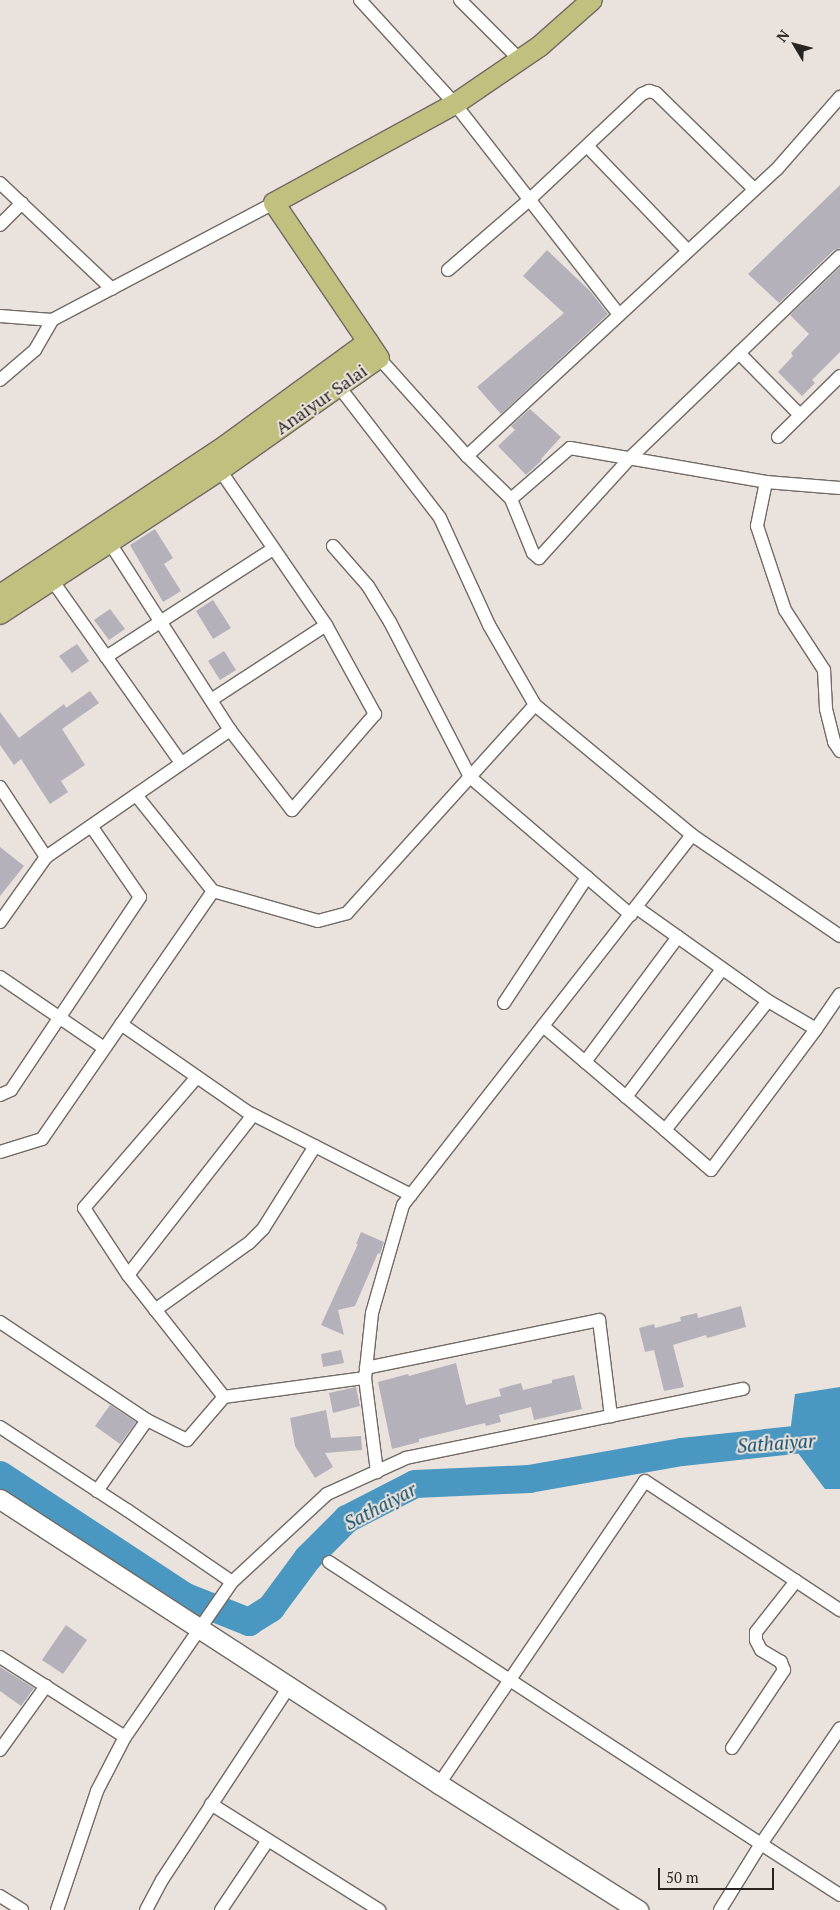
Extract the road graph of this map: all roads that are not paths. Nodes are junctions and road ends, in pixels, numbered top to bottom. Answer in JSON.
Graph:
{"nodes":[{"id":1,"x":460,"y":0,"type":"edge"},
{"id":2,"x":364,"y":2,"type":"edge"},
{"id":3,"x":586,"y":2,"type":"edge"},
{"id":4,"x":520,"y":60,"type":"junction"},
{"id":5,"x":840,"y":97,"type":"edge"},
{"id":6,"x":455,"y":104,"type":"junction"},
{"id":7,"x":588,"y":146,"type":"junction"},
{"id":8,"x":0,"y":183,"type":"edge"},
{"id":9,"x":754,"y":189,"type":"junction"},
{"id":10,"x":529,"y":200,"type":"junction"},
{"id":11,"x":22,"y":203,"type":"junction"},
{"id":12,"x":274,"y":204,"type":"junction"},
{"id":13,"x":0,"y":226,"type":"edge"},
{"id":14,"x":688,"y":251,"type":"junction"},
{"id":15,"x":840,"y":256,"type":"edge"},
{"id":16,"x":448,"y":270,"type":"dead end"},
{"id":17,"x":112,"y":289,"type":"junction"},
{"id":18,"x":619,"y":315,"type":"junction"},
{"id":19,"x":0,"y":316,"type":"edge"},
{"id":20,"x":52,"y":320,"type":"junction"},
{"id":21,"x":373,"y":350,"type":"junction"},
{"id":22,"x":739,"y":353,"type":"junction"},
{"id":23,"x":840,"y":376,"type":"edge"},
{"id":24,"x":0,"y":380,"type":"edge"},
{"id":25,"x":340,"y":388,"type":"junction"},
{"id":26,"x":800,"y":416,"type":"junction"},
{"id":27,"x":778,"y":437,"type":"dead end"},
{"id":28,"x":467,"y":456,"type":"junction"},
{"id":29,"x":630,"y":458,"type":"junction"},
{"id":30,"x":220,"y":470,"type":"junction"},
{"id":31,"x":766,"y":482,"type":"junction"},
{"id":32,"x":840,"y":488,"type":"edge"},
{"id":33,"x":511,"y":499,"type":"junction"},
{"id":34,"x":110,"y":543,"type":"junction"},
{"id":35,"x":333,"y":546,"type":"dead end"},
{"id":36,"x":273,"y":549,"type":"junction"},
{"id":37,"x":52,"y":580,"type":"junction"},
{"id":38,"x":0,"y":594,"type":"edge"},
{"id":39,"x":0,"y":614,"type":"edge"},
{"id":40,"x":159,"y":622,"type":"junction"},
{"id":41,"x":326,"y":624,"type":"junction"},
{"id":42,"x":106,"y":657,"type":"junction"},
{"id":43,"x":211,"y":700,"type":"junction"},
{"id":44,"x":535,"y":705,"type":"junction"},
{"id":45,"x":230,"y":730,"type":"junction"},
{"id":46,"x":840,"y":751,"type":"edge"},
{"id":47,"x":181,"y":763,"type":"junction"},
{"id":48,"x":470,"y":777,"type":"junction"},
{"id":49,"x":0,"y":787,"type":"edge"},
{"id":50,"x":136,"y":795,"type":"junction"},
{"id":51,"x":91,"y":826,"type":"junction"},
{"id":52,"x":692,"y":835,"type":"junction"},
{"id":53,"x":46,"y":857,"type":"junction"},
{"id":54,"x":586,"y":877,"type":"junction"},
{"id":55,"x":213,"y":891,"type":"junction"},
{"id":56,"x":634,"y":912,"type":"junction"},
{"id":57,"x":0,"y":922,"type":"edge"},
{"id":58,"x":840,"y":936,"type":"edge"},
{"id":59,"x":678,"y":937,"type":"junction"},
{"id":60,"x":722,"y":969,"type":"junction"},
{"id":61,"x":0,"y":977,"type":"edge"},
{"id":62,"x":840,"y":994,"type":"edge"},
{"id":63,"x":768,"y":1001,"type":"junction"},
{"id":64,"x":504,"y":1003,"type":"dead end"},
{"id":65,"x":59,"y":1018,"type":"junction"},
{"id":66,"x":121,"y":1024,"type":"junction"},
{"id":67,"x":543,"y":1026,"type":"junction"},
{"id":68,"x":816,"y":1029,"type":"junction"},
{"id":69,"x":104,"y":1048,"type":"junction"},
{"id":70,"x":585,"y":1062,"type":"junction"},
{"id":71,"x":197,"y":1077,"type":"junction"},
{"id":72,"x":0,"y":1095,"type":"edge"},
{"id":73,"x":626,"y":1097,"type":"junction"},
{"id":74,"x":253,"y":1114,"type":"junction"},
{"id":75,"x":665,"y":1130,"type":"junction"},
{"id":76,"x":315,"y":1146,"type":"junction"},
{"id":77,"x":0,"y":1152,"type":"edge"},
{"id":78,"x":411,"y":1194,"type":"junction"},
{"id":79,"x":128,"y":1275,"type":"junction"},
{"id":80,"x":155,"y":1310,"type":"junction"},
{"id":81,"x":0,"y":1322,"type":"edge"},
{"id":82,"x":366,"y":1373,"type":"junction"},
{"id":83,"x":743,"y":1389,"type":"dead end"},
{"id":84,"x":224,"y":1397,"type":"junction"},
{"id":85,"x":611,"y":1416,"type":"junction"},
{"id":86,"x":147,"y":1420,"type":"junction"},
{"id":87,"x":0,"y":1427,"type":"edge"},
{"id":88,"x":377,"y":1472,"type":"junction"},
{"id":89,"x":98,"y":1491,"type":"junction"},
{"id":90,"x":0,"y":1499,"type":"edge"},
{"id":91,"x":329,"y":1562,"type":"dead end"},
{"id":92,"x":796,"y":1581,"type":"junction"},
{"id":93,"x":228,"y":1587,"type":"junction"},
{"id":94,"x":840,"y":1610,"type":"edge"},
{"id":95,"x":204,"y":1622,"type":"junction"},
{"id":96,"x":0,"y":1657,"type":"edge"},
{"id":97,"x":510,"y":1679,"type":"junction"},
{"id":98,"x":46,"y":1686,"type":"junction"},
{"id":99,"x":289,"y":1687,"type":"junction"},
{"id":100,"x":839,"y":1730,"type":"edge"},
{"id":101,"x":125,"y":1737,"type":"junction"},
{"id":102,"x":732,"y":1748,"type":"dead end"},
{"id":103,"x":0,"y":1750,"type":"edge"},
{"id":104,"x":439,"y":1784,"type":"junction"},
{"id":105,"x":211,"y":1804,"type":"junction"},
{"id":106,"x":268,"y":1840,"type":"junction"},
{"id":107,"x":761,"y":1844,"type":"junction"},
{"id":108,"x":840,"y":1895,"type":"edge"},
{"id":109,"x":0,"y":1896,"type":"edge"},
{"id":110,"x":22,"y":1910,"type":"edge"},
{"id":111,"x":57,"y":1910,"type":"edge"},
{"id":112,"x":146,"y":1910,"type":"edge"},
{"id":113,"x":221,"y":1910,"type":"edge"},
{"id":114,"x":379,"y":1910,"type":"edge"},
{"id":115,"x":638,"y":1910,"type":"edge"},
{"id":116,"x":720,"y":1910,"type":"edge"}],
"edges":[{"from":1,"to":4,"type":"street"},
{"from":2,"to":6,"type":"street"},
{"from":3,"to":4,"type":"main road"},
{"from":4,"to":6,"type":"main road"},
{"from":5,"to":9,"type":"street"},
{"from":6,"to":10,"type":"street"},
{"from":6,"to":12,"type":"main road"},
{"from":7,"to":9,"type":"street"},
{"from":7,"to":10,"type":"street"},
{"from":7,"to":14,"type":"street"},
{"from":8,"to":11,"type":"street"},
{"from":9,"to":14,"type":"street"},
{"from":10,"to":16,"type":"street"},
{"from":10,"to":18,"type":"street"},
{"from":11,"to":13,"type":"street"},
{"from":11,"to":17,"type":"street"},
{"from":12,"to":17,"type":"street"},
{"from":12,"to":21,"type":"main road"},
{"from":14,"to":18,"type":"street"},
{"from":15,"to":22,"type":"street"},
{"from":17,"to":20,"type":"street"},
{"from":18,"to":28,"type":"street"},
{"from":19,"to":20,"type":"street"},
{"from":20,"to":24,"type":"street"},
{"from":21,"to":25,"type":"main road","name":"Anaiyur Salai"},
{"from":21,"to":28,"type":"street"},
{"from":21,"to":38,"type":"main road","name":"Anaiyur Salai"},
{"from":22,"to":26,"type":"street"},
{"from":22,"to":29,"type":"street"},
{"from":23,"to":26,"type":"street"},
{"from":25,"to":30,"type":"main road","name":"Anaiyur Salai"},
{"from":25,"to":44,"type":"street"},
{"from":26,"to":27,"type":"street"},
{"from":28,"to":33,"type":"street"},
{"from":29,"to":31,"type":"street"},
{"from":29,"to":33,"type":"street"},
{"from":29,"to":33,"type":"street"},
{"from":30,"to":34,"type":"main road","name":"Anaiyur Salai"},
{"from":30,"to":36,"type":"street"},
{"from":31,"to":32,"type":"street"},
{"from":31,"to":46,"type":"street"},
{"from":34,"to":37,"type":"main road","name":"Anaiyur Salai"},
{"from":34,"to":40,"type":"street"},
{"from":35,"to":48,"type":"street"},
{"from":36,"to":40,"type":"street"},
{"from":36,"to":41,"type":"street"},
{"from":37,"to":39,"type":"main road","name":"Anaiyur Salai"},
{"from":37,"to":42,"type":"street"},
{"from":40,"to":42,"type":"street"},
{"from":40,"to":43,"type":"street"},
{"from":41,"to":43,"type":"street"},
{"from":41,"to":45,"type":"street"},
{"from":42,"to":47,"type":"street"},
{"from":43,"to":45,"type":"street"},
{"from":44,"to":48,"type":"street"},
{"from":44,"to":52,"type":"street"},
{"from":45,"to":47,"type":"street"},
{"from":47,"to":50,"type":"street"},
{"from":48,"to":54,"type":"street"},
{"from":48,"to":55,"type":"street"},
{"from":49,"to":53,"type":"street"},
{"from":50,"to":51,"type":"street"},
{"from":50,"to":55,"type":"street"},
{"from":51,"to":53,"type":"street"},
{"from":51,"to":65,"type":"street"},
{"from":52,"to":56,"type":"street"},
{"from":52,"to":58,"type":"street"},
{"from":53,"to":57,"type":"street"},
{"from":54,"to":56,"type":"street"},
{"from":54,"to":64,"type":"street"},
{"from":55,"to":66,"type":"street"},
{"from":56,"to":59,"type":"street"},
{"from":56,"to":67,"type":"street"},
{"from":59,"to":60,"type":"street"},
{"from":59,"to":70,"type":"street"},
{"from":60,"to":63,"type":"street"},
{"from":60,"to":73,"type":"street"},
{"from":61,"to":65,"type":"street"},
{"from":62,"to":68,"type":"street"},
{"from":63,"to":68,"type":"street"},
{"from":63,"to":75,"type":"street"},
{"from":65,"to":69,"type":"street"},
{"from":65,"to":72,"type":"street"},
{"from":66,"to":69,"type":"street"},
{"from":66,"to":71,"type":"street"},
{"from":67,"to":70,"type":"street"},
{"from":67,"to":78,"type":"street"},
{"from":68,"to":75,"type":"street"},
{"from":69,"to":77,"type":"street"},
{"from":70,"to":73,"type":"street"},
{"from":71,"to":74,"type":"street"},
{"from":71,"to":79,"type":"street"},
{"from":73,"to":75,"type":"street"},
{"from":74,"to":76,"type":"street"},
{"from":74,"to":79,"type":"street"},
{"from":76,"to":78,"type":"street"},
{"from":76,"to":80,"type":"street"},
{"from":78,"to":82,"type":"street"},
{"from":79,"to":80,"type":"street"},
{"from":80,"to":84,"type":"street"},
{"from":81,"to":86,"type":"street"},
{"from":82,"to":84,"type":"street"},
{"from":82,"to":85,"type":"street"},
{"from":82,"to":88,"type":"street"},
{"from":83,"to":85,"type":"street"},
{"from":84,"to":86,"type":"street"},
{"from":85,"to":88,"type":"street"},
{"from":86,"to":89,"type":"street"},
{"from":87,"to":89,"type":"street"},
{"from":88,"to":93,"type":"street"},
{"from":89,"to":93,"type":"street"},
{"from":90,"to":95,"type":"street"},
{"from":91,"to":97,"type":"street"},
{"from":92,"to":94,"type":"street"},
{"from":92,"to":97,"type":"street"},
{"from":92,"to":102,"type":"street"},
{"from":93,"to":95,"type":"street"},
{"from":95,"to":99,"type":"street"},
{"from":95,"to":101,"type":"street"},
{"from":96,"to":98,"type":"street"},
{"from":97,"to":104,"type":"street"},
{"from":97,"to":107,"type":"street"},
{"from":98,"to":101,"type":"street"},
{"from":98,"to":103,"type":"street"},
{"from":99,"to":104,"type":"street"},
{"from":99,"to":105,"type":"street"},
{"from":100,"to":107,"type":"street"},
{"from":101,"to":111,"type":"street"},
{"from":104,"to":115,"type":"street"},
{"from":105,"to":106,"type":"street"},
{"from":105,"to":112,"type":"street"},
{"from":106,"to":113,"type":"street"},
{"from":106,"to":114,"type":"street"},
{"from":107,"to":108,"type":"street"},
{"from":107,"to":116,"type":"street"},
{"from":109,"to":110,"type":"street"}]}
